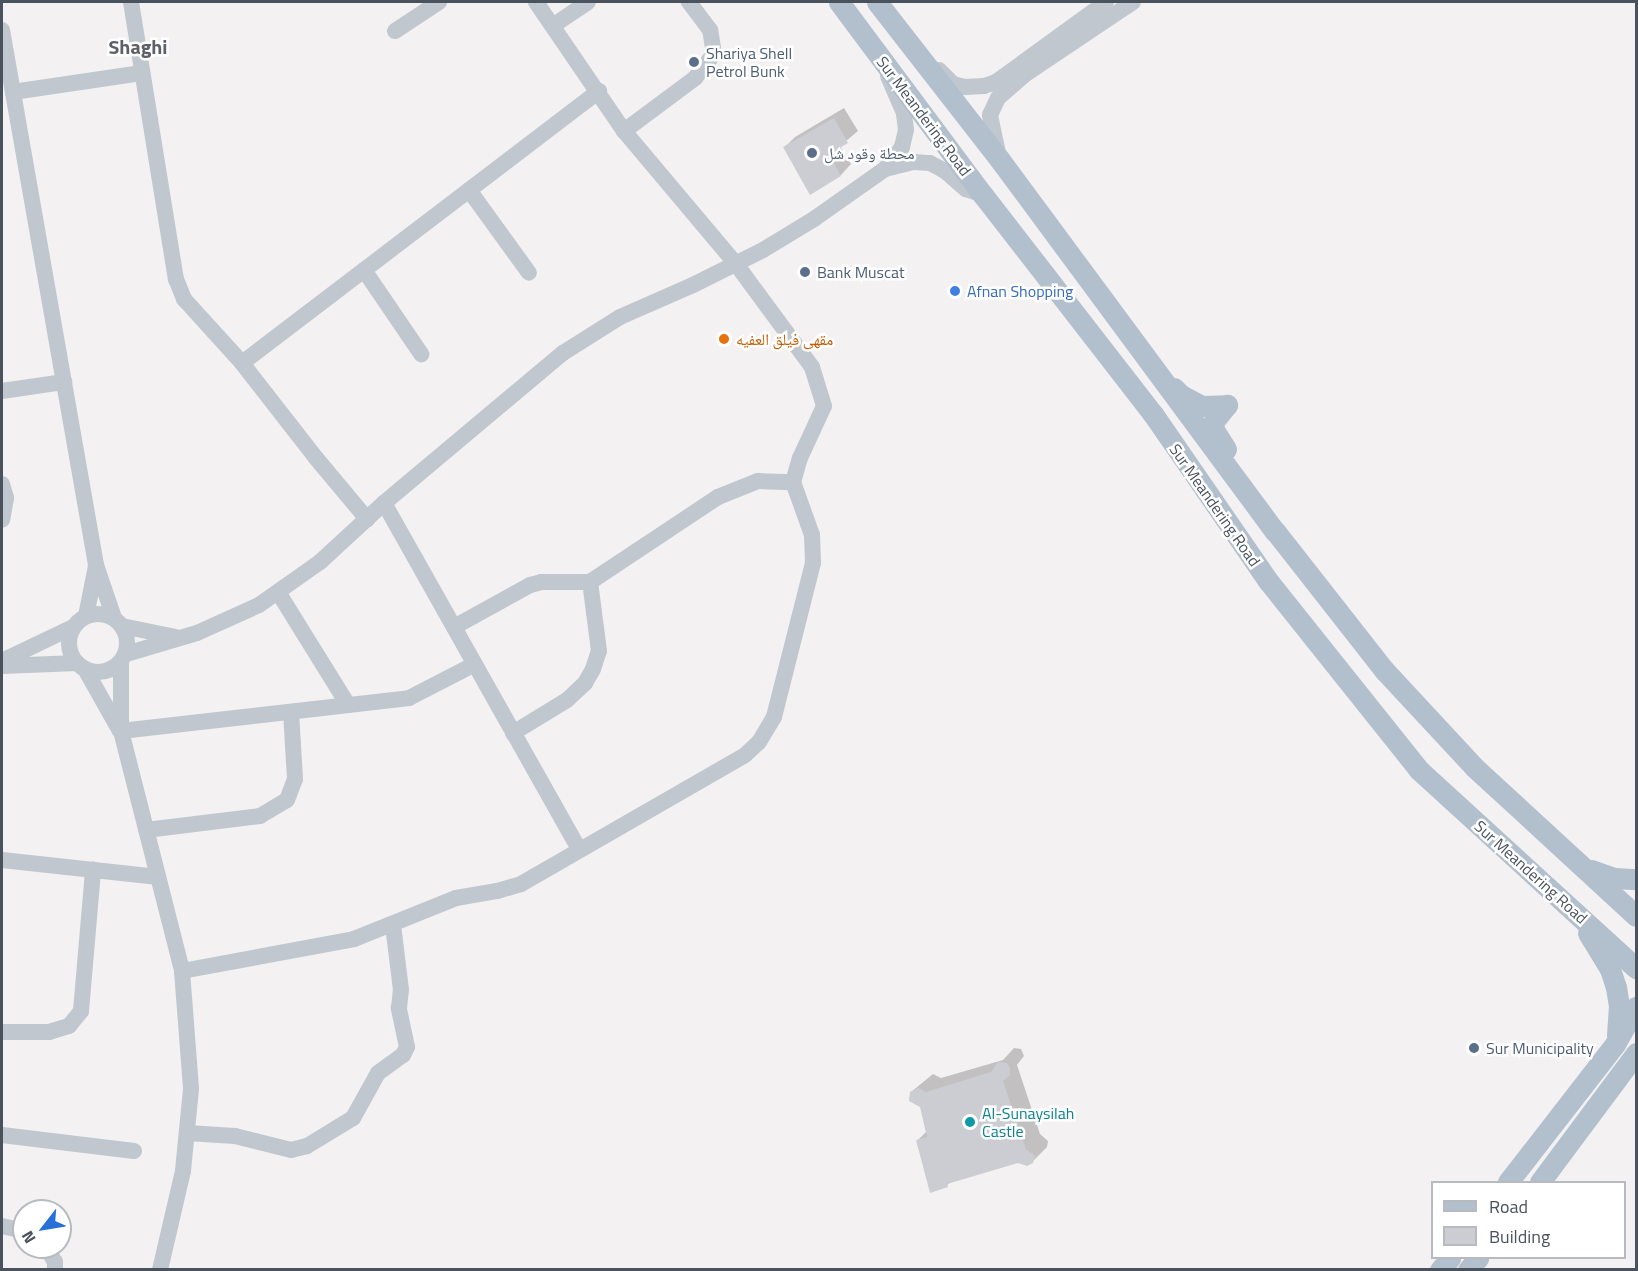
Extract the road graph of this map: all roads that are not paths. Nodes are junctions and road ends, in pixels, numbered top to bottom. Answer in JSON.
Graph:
{"nodes":[{"id":1,"x":130,"y":2,"type":"edge"},
{"id":2,"x":439,"y":2,"type":"edge"},
{"id":3,"x":536,"y":2,"type":"edge"},
{"id":4,"x":588,"y":2,"type":"edge"},
{"id":5,"x":689,"y":2,"type":"edge"},
{"id":6,"x":839,"y":2,"type":"edge"},
{"id":7,"x":877,"y":2,"type":"edge"},
{"id":8,"x":1106,"y":2,"type":"edge"},
{"id":9,"x":1132,"y":2,"type":"edge"},
{"id":10,"x":554,"y":25,"type":"junction"},
{"id":11,"x":2,"y":30,"type":"edge"},
{"id":12,"x":395,"y":31,"type":"dead end"},
{"id":13,"x":906,"y":40,"type":"junction"},
{"id":14,"x":883,"y":61,"type":"junction"},
{"id":15,"x":142,"y":73,"type":"junction"},
{"id":16,"x":599,"y":91,"type":"junction"},
{"id":17,"x":13,"y":92,"type":"junction"},
{"id":18,"x":624,"y":131,"type":"junction"},
{"id":19,"x":1000,"y":160,"type":"junction"},
{"id":20,"x":885,"y":169,"type":"junction"},
{"id":21,"x":469,"y":190,"type":"junction"},
{"id":22,"x":983,"y":195,"type":"junction"},
{"id":23,"x":736,"y":264,"type":"junction"},
{"id":24,"x":364,"y":270,"type":"junction"},
{"id":25,"x":529,"y":273,"type":"dead end"},
{"id":26,"x":1143,"y":353,"type":"junction"},
{"id":27,"x":421,"y":354,"type":"dead end"},
{"id":28,"x":242,"y":363,"type":"junction"},
{"id":29,"x":64,"y":382,"type":"junction"},
{"id":30,"x":2,"y":391,"type":"edge"},
{"id":31,"x":793,"y":482,"type":"junction"},
{"id":32,"x":2,"y":484,"type":"edge"},
{"id":33,"x":384,"y":503,"type":"junction"},
{"id":34,"x":367,"y":519,"type":"junction"},
{"id":35,"x":2,"y":520,"type":"edge"},
{"id":36,"x":1275,"y":531,"type":"junction"},
{"id":37,"x":96,"y":565,"type":"junction"},
{"id":38,"x":590,"y":582,"type":"junction"},
{"id":39,"x":278,"y":592,"type":"junction"},
{"id":40,"x":80,"y":621,"type":"junction"},
{"id":41,"x":118,"y":622,"type":"junction"},
{"id":42,"x":454,"y":627,"type":"junction"},
{"id":43,"x":180,"y":638,"type":"junction"},
{"id":44,"x":123,"y":658,"type":"junction"},
{"id":45,"x":2,"y":661,"type":"edge"},
{"id":46,"x":475,"y":664,"type":"junction"},
{"id":47,"x":2,"y":666,"type":"edge"},
{"id":48,"x":81,"y":666,"type":"junction"},
{"id":49,"x":348,"y":705,"type":"junction"},
{"id":50,"x":291,"y":712,"type":"junction"},
{"id":51,"x":121,"y":731,"type":"junction"},
{"id":52,"x":513,"y":733,"type":"junction"},
{"id":53,"x":146,"y":830,"type":"junction"},
{"id":54,"x":579,"y":849,"type":"junction"},
{"id":55,"x":2,"y":860,"type":"edge"},
{"id":56,"x":1582,"y":867,"type":"junction"},
{"id":57,"x":93,"y":870,"type":"junction"},
{"id":58,"x":158,"y":877,"type":"junction"},
{"id":59,"x":1636,"y":879,"type":"edge"},
{"id":60,"x":1570,"y":907,"type":"junction"},
{"id":61,"x":1636,"y":916,"type":"edge"},
{"id":62,"x":393,"y":925,"type":"junction"},
{"id":63,"x":1636,"y":968,"type":"edge"},
{"id":64,"x":182,"y":971,"type":"junction"},
{"id":65,"x":1636,"y":1007,"type":"edge"},
{"id":66,"x":2,"y":1032,"type":"edge"},
{"id":67,"x":1615,"y":1044,"type":"junction"},
{"id":68,"x":1636,"y":1053,"type":"edge"},
{"id":69,"x":1636,"y":1078,"type":"edge"},
{"id":70,"x":1608,"y":1094,"type":"junction"},
{"id":71,"x":187,"y":1133,"type":"junction"},
{"id":72,"x":2,"y":1135,"type":"edge"},
{"id":73,"x":134,"y":1151,"type":"dead end"},
{"id":74,"x":1509,"y":1181,"type":"edge"},
{"id":75,"x":1541,"y":1181,"type":"edge"},
{"id":76,"x":160,"y":1269,"type":"edge"}],
"edges":[{"from":1,"to":15,"type":"street"},
{"from":2,"to":12,"type":"street"},
{"from":3,"to":10,"type":"street"},
{"from":4,"to":10,"type":"street"},
{"from":5,"to":18,"type":"street"},
{"from":6,"to":14,"type":"main road","name":"Sur Meandering Road"},
{"from":7,"to":13,"type":"main road","name":"Sur Meandering Road"},
{"from":8,"to":13,"type":"street"},
{"from":9,"to":19,"type":"street"},
{"from":10,"to":16,"type":"street"},
{"from":11,"to":17,"type":"street"},
{"from":13,"to":19,"type":"main road","name":"Sur Meandering Road"},
{"from":14,"to":20,"type":"street"},
{"from":14,"to":22,"type":"main road","name":"Sur Meandering Road"},
{"from":15,"to":17,"type":"street"},
{"from":15,"to":28,"type":"street"},
{"from":16,"to":18,"type":"street"},
{"from":16,"to":21,"type":"street"},
{"from":17,"to":29,"type":"street"},
{"from":18,"to":23,"type":"street"},
{"from":19,"to":26,"type":"main road","name":"Sur Meandering Road"},
{"from":20,"to":22,"type":"street"},
{"from":20,"to":23,"type":"street"},
{"from":21,"to":24,"type":"street"},
{"from":21,"to":25,"type":"street"},
{"from":22,"to":60,"type":"main road","name":"Sur Meandering Road"},
{"from":23,"to":31,"type":"street"},
{"from":23,"to":33,"type":"street"},
{"from":24,"to":27,"type":"street"},
{"from":24,"to":28,"type":"street"},
{"from":26,"to":36,"type":"main road","name":"Sur Meandering Road"},
{"from":26,"to":36,"type":"main road"},
{"from":28,"to":34,"type":"street"},
{"from":29,"to":30,"type":"street"},
{"from":29,"to":37,"type":"street"},
{"from":31,"to":38,"type":"street"},
{"from":31,"to":54,"type":"street"},
{"from":32,"to":35,"type":"street"},
{"from":33,"to":34,"type":"street"},
{"from":33,"to":42,"type":"street"},
{"from":34,"to":39,"type":"street"},
{"from":36,"to":56,"type":"main road","name":"Sur Meandering Road"},
{"from":37,"to":40,"type":"street"},
{"from":37,"to":41,"type":"street"},
{"from":38,"to":42,"type":"street"},
{"from":38,"to":52,"type":"street"},
{"from":39,"to":43,"type":"street"},
{"from":39,"to":49,"type":"street"},
{"from":40,"to":41,"type":"street"},
{"from":40,"to":45,"type":"street"},
{"from":40,"to":48,"type":"street"},
{"from":41,"to":43,"type":"street"},
{"from":41,"to":44,"type":"street"},
{"from":42,"to":46,"type":"street"},
{"from":43,"to":44,"type":"street"},
{"from":44,"to":48,"type":"street"},
{"from":44,"to":51,"type":"street"},
{"from":46,"to":49,"type":"street"},
{"from":46,"to":52,"type":"street"},
{"from":47,"to":48,"type":"street"},
{"from":48,"to":51,"type":"street"},
{"from":49,"to":50,"type":"street"},
{"from":50,"to":51,"type":"street"},
{"from":50,"to":53,"type":"street"},
{"from":51,"to":53,"type":"street"},
{"from":52,"to":54,"type":"street"},
{"from":53,"to":58,"type":"street"},
{"from":54,"to":62,"type":"street"},
{"from":55,"to":57,"type":"street"},
{"from":56,"to":59,"type":"main road"},
{"from":56,"to":61,"type":"main road","name":"Sur Meandering Road"},
{"from":57,"to":58,"type":"street"},
{"from":57,"to":66,"type":"street"},
{"from":58,"to":64,"type":"street"},
{"from":60,"to":63,"type":"main road","name":"Sur Meandering Road"},
{"from":60,"to":67,"type":"main road"},
{"from":62,"to":64,"type":"street"},
{"from":62,"to":71,"type":"street"},
{"from":64,"to":71,"type":"street"},
{"from":65,"to":67,"type":"main road"},
{"from":67,"to":74,"type":"main road"},
{"from":68,"to":70,"type":"main road"},
{"from":69,"to":70,"type":"main road"},
{"from":70,"to":75,"type":"main road"},
{"from":71,"to":76,"type":"street"},
{"from":72,"to":73,"type":"street"}]}
